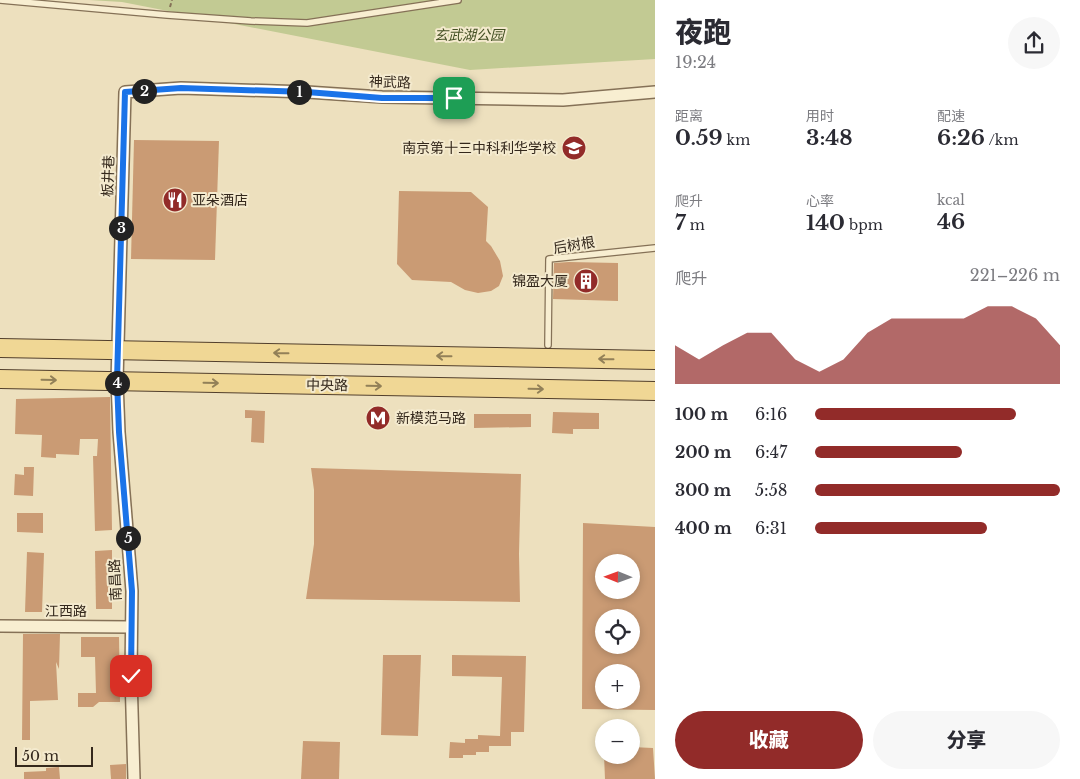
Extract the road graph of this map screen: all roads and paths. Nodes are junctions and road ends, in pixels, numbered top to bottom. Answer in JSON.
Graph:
{"nodes":[{"id":1,"x":0,"y":0,"type":"edge"},
{"id":2,"x":458,"y":0,"type":"edge"},
{"id":3,"x":125,"y":92,"type":"joint"},
{"id":4,"x":655,"y":92,"type":"edge"},
{"id":5,"x":655,"y":248,"type":"edge"},
{"id":6,"x":548,"y":345,"type":"dead end"},
{"id":7,"x":0,"y":348,"type":"edge"},
{"id":8,"x":117,"y":350,"type":"junction"},
{"id":9,"x":655,"y":360,"type":"edge"},
{"id":10,"x":0,"y":379,"type":"edge"},
{"id":11,"x":117,"y":381,"type":"junction"},
{"id":12,"x":655,"y":391,"type":"edge"},
{"id":13,"x":0,"y":626,"type":"edge"},
{"id":14,"x":131,"y":627,"type":"junction"},
{"id":15,"x":134,"y":779,"type":"edge"}],
"edges":[{"from":1,"to":2,"type":"lane"},
{"from":3,"to":4,"type":"street","name":"神武路"},
{"from":3,"to":8,"type":"street","name":"板井巷"},
{"from":5,"to":6,"type":"lane","name":"后树根"},
{"from":7,"to":8,"type":"main road"},
{"from":9,"to":8,"type":"main road","one_way":true},
{"from":8,"to":11,"type":"street","name":"南昌路"},
{"from":10,"to":11,"type":"main road","name":"中央路","one_way":true},
{"from":11,"to":12,"type":"main road","name":"中央路","one_way":true},
{"from":11,"to":14,"type":"street","name":"南昌路"},
{"from":13,"to":14,"type":"street","name":"江西路"},
{"from":14,"to":15,"type":"street","name":"南昌路"}]}
